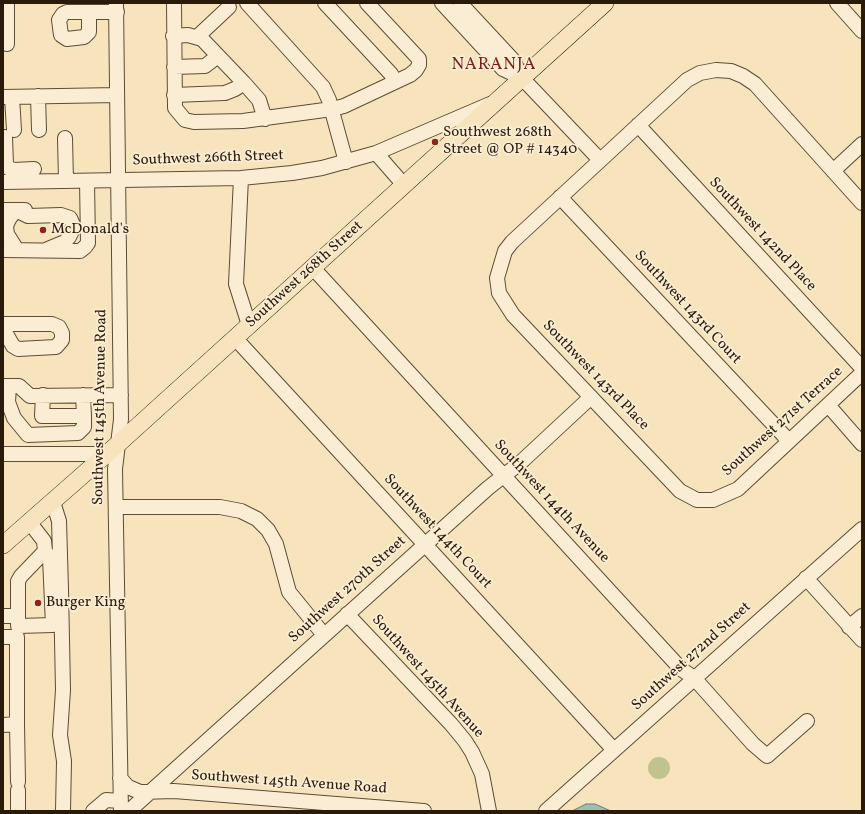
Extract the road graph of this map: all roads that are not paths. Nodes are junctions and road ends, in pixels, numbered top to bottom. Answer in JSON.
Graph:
{"nodes":[{"id":1,"x":7,"y":3,"type":"edge"},
{"id":2,"x":174,"y":3,"type":"edge"},
{"id":3,"x":247,"y":3,"type":"edge"},
{"id":4,"x":325,"y":3,"type":"edge"},
{"id":5,"x":367,"y":3,"type":"edge"},
{"id":6,"x":442,"y":3,"type":"edge"},
{"id":7,"x":460,"y":3,"type":"edge"},
{"id":8,"x":605,"y":3,"type":"edge"},
{"id":9,"x":837,"y":3,"type":"edge"},
{"id":10,"x":117,"y":7,"type":"edge"},
{"id":11,"x":229,"y":7,"type":"dead end"},
{"id":12,"x":89,"y":12,"type":"dead end"},
{"id":13,"x":5,"y":23,"type":"edge"},
{"id":14,"x":862,"y":30,"type":"edge"},
{"id":15,"x":173,"y":36,"type":"junction"},
{"id":16,"x":197,"y":37,"type":"junction"},
{"id":17,"x":6,"y":44,"type":"dead end"},
{"id":18,"x":218,"y":56,"type":"junction"},
{"id":19,"x":174,"y":67,"type":"junction"},
{"id":20,"x":522,"y":78,"type":"junction"},
{"id":21,"x":395,"y":82,"type":"junction"},
{"id":22,"x":244,"y":83,"type":"junction"},
{"id":23,"x":118,"y":95,"type":"junction"},
{"id":24,"x":174,"y":95,"type":"junction"},
{"id":25,"x":38,"y":96,"type":"junction"},
{"id":26,"x":7,"y":97,"type":"edge"},
{"id":27,"x":498,"y":100,"type":"junction"},
{"id":28,"x":332,"y":109,"type":"junction"},
{"id":29,"x":265,"y":119,"type":"junction"},
{"id":30,"x":638,"y":125,"type":"junction"},
{"id":31,"x":39,"y":130,"type":"dead end"},
{"id":32,"x":65,"y":138,"type":"dead end"},
{"id":33,"x":862,"y":144,"type":"edge"},
{"id":34,"x":4,"y":153,"type":"edge"},
{"id":35,"x":376,"y":153,"type":"junction"},
{"id":36,"x":600,"y":160,"type":"junction"},
{"id":37,"x":346,"y":162,"type":"junction"},
{"id":38,"x":833,"y":171,"type":"junction"},
{"id":39,"x":27,"y":174,"type":"junction"},
{"id":40,"x":241,"y":178,"type":"junction"},
{"id":41,"x":119,"y":180,"type":"junction"},
{"id":42,"x":66,"y":181,"type":"junction"},
{"id":43,"x":86,"y":181,"type":"junction"},
{"id":44,"x":3,"y":182,"type":"edge"},
{"id":45,"x":404,"y":185,"type":"junction"},
{"id":46,"x":560,"y":197,"type":"junction"},
{"id":47,"x":862,"y":203,"type":"edge"},
{"id":48,"x":88,"y":208,"type":"junction"},
{"id":49,"x":10,"y":210,"type":"edge"},
{"id":50,"x":10,"y":250,"type":"edge"},
{"id":51,"x":44,"y":251,"type":"junction"},
{"id":52,"x":313,"y":268,"type":"junction"},
{"id":53,"x":249,"y":325,"type":"junction"},
{"id":54,"x":235,"y":338,"type":"junction"},
{"id":55,"x":862,"y":368,"type":"edge"},
{"id":56,"x":862,"y":373,"type":"edge"},
{"id":57,"x":6,"y":386,"type":"edge"},
{"id":58,"x":83,"y":395,"type":"junction"},
{"id":59,"x":121,"y":395,"type":"junction"},
{"id":60,"x":43,"y":396,"type":"junction"},
{"id":61,"x":591,"y":397,"type":"junction"},
{"id":62,"x":828,"y":405,"type":"junction"},
{"id":63,"x":84,"y":416,"type":"junction"},
{"id":64,"x":789,"y":441,"type":"junction"},
{"id":65,"x":862,"y":444,"type":"edge"},
{"id":66,"x":112,"y":449,"type":"junction"},
{"id":67,"x":3,"y":454,"type":"edge"},
{"id":68,"x":504,"y":475,"type":"junction"},
{"id":69,"x":680,"y":491,"type":"joint"},
{"id":70,"x":53,"y":502,"type":"junction"},
{"id":71,"x":116,"y":507,"type":"junction"},
{"id":72,"x":30,"y":523,"type":"junction"},
{"id":73,"x":861,"y":532,"type":"edge"},
{"id":74,"x":425,"y":544,"type":"junction"},
{"id":75,"x":3,"y":545,"type":"edge"},
{"id":76,"x":45,"y":551,"type":"junction"},
{"id":77,"x":806,"y":578,"type":"junction"},
{"id":78,"x":347,"y":614,"type":"junction"},
{"id":79,"x":3,"y":616,"type":"edge"},
{"id":80,"x":18,"y":616,"type":"junction"},
{"id":81,"x":862,"y":616,"type":"edge"},
{"id":82,"x":849,"y":627,"type":"junction"},
{"id":83,"x":324,"y":635,"type":"junction"},
{"id":84,"x":3,"y":637,"type":"edge"},
{"id":85,"x":862,"y":640,"type":"edge"},
{"id":86,"x":694,"y":678,"type":"junction"},
{"id":87,"x":807,"y":721,"type":"dead end"},
{"id":88,"x":17,"y":724,"type":"junction"},
{"id":89,"x":3,"y":725,"type":"edge"},
{"id":90,"x":614,"y":750,"type":"junction"},
{"id":91,"x":120,"y":778,"type":"junction"},
{"id":92,"x":151,"y":791,"type":"junction"},
{"id":93,"x":123,"y":808,"type":"edge"},
{"id":94,"x":18,"y":811,"type":"edge"},
{"id":95,"x":63,"y":811,"type":"edge"},
{"id":96,"x":94,"y":811,"type":"edge"},
{"id":97,"x":424,"y":811,"type":"edge"},
{"id":98,"x":490,"y":811,"type":"edge"},
{"id":99,"x":546,"y":811,"type":"edge"}],
"edges":[{"from":1,"to":13,"type":"street"},
{"from":2,"to":15,"type":"street"},
{"from":3,"to":28,"type":"street"},
{"from":4,"to":21,"type":"street"},
{"from":5,"to":21,"type":"street"},
{"from":6,"to":20,"type":"street"},
{"from":7,"to":20,"type":"street"},
{"from":8,"to":20,"type":"main road","name":"Southwest 268th Street"},
{"from":9,"to":14,"type":"street"},
{"from":10,"to":12,"type":"street"},
{"from":10,"to":23,"type":"street","name":"Southwest 145th Avenue Road"},
{"from":11,"to":16,"type":"street"},
{"from":13,"to":17,"type":"street"},
{"from":15,"to":16,"type":"street"},
{"from":15,"to":19,"type":"street"},
{"from":16,"to":18,"type":"street"},
{"from":18,"to":19,"type":"street"},
{"from":18,"to":22,"type":"street"},
{"from":19,"to":24,"type":"street"},
{"from":20,"to":27,"type":"main road","name":"Southwest 268th Street"},
{"from":20,"to":36,"type":"street"},
{"from":21,"to":28,"type":"street"},
{"from":22,"to":24,"type":"street"},
{"from":22,"to":29,"type":"street"},
{"from":23,"to":25,"type":"street"},
{"from":23,"to":41,"type":"street","name":"Southwest 145th Avenue Road"},
{"from":24,"to":29,"type":"street"},
{"from":25,"to":26,"type":"street"},
{"from":25,"to":31,"type":"street"},
{"from":26,"to":34,"type":"street"},
{"from":27,"to":35,"type":"street","name":"Southwest 266th Street"},
{"from":27,"to":45,"type":"main road","name":"Southwest 268th Street"},
{"from":28,"to":29,"type":"street"},
{"from":28,"to":37,"type":"street"},
{"from":30,"to":36,"type":"street"},
{"from":30,"to":38,"type":"street"},
{"from":30,"to":55,"type":"street","name":"Southwest 142nd Place"},
{"from":32,"to":42,"type":"street"},
{"from":33,"to":38,"type":"street"},
{"from":34,"to":39,"type":"street"},
{"from":35,"to":37,"type":"street","name":"Southwest 266th Street"},
{"from":35,"to":45,"type":"street"},
{"from":36,"to":46,"type":"street"},
{"from":37,"to":40,"type":"street","name":"Southwest 266th Street"},
{"from":38,"to":47,"type":"street"},
{"from":39,"to":42,"type":"street","name":"Southwest 266th Street"},
{"from":39,"to":44,"type":"street","name":"Southwest 266th Street"},
{"from":40,"to":41,"type":"street","name":"Southwest 266th Street"},
{"from":40,"to":53,"type":"street"},
{"from":41,"to":43,"type":"street","name":"Southwest 266th Street"},
{"from":41,"to":59,"type":"street","name":"Southwest 145th Avenue Road"},
{"from":42,"to":43,"type":"street","name":"Southwest 266th Street"},
{"from":43,"to":48,"type":"street"},
{"from":45,"to":52,"type":"main road","name":"Southwest 268th Street"},
{"from":46,"to":61,"type":"street","name":"Southwest 143rd Place"},
{"from":46,"to":64,"type":"street","name":"Southwest 143rd Court"},
{"from":48,"to":49,"type":"street"},
{"from":48,"to":51,"type":"street"},
{"from":49,"to":50,"type":"street"},
{"from":49,"to":51,"type":"street"},
{"from":50,"to":51,"type":"street"},
{"from":52,"to":53,"type":"main road","name":"Southwest 268th Street"},
{"from":52,"to":68,"type":"street","name":"Southwest 144th Avenue"},
{"from":53,"to":54,"type":"main road","name":"Southwest 268th Street"},
{"from":54,"to":66,"type":"main road","name":"Southwest 268th Street"},
{"from":54,"to":74,"type":"street","name":"Southwest 144th Court"},
{"from":56,"to":62,"type":"street","name":"Southwest 271st Terrace"},
{"from":57,"to":60,"type":"street"},
{"from":57,"to":63,"type":"street"},
{"from":58,"to":59,"type":"street"},
{"from":58,"to":60,"type":"street"},
{"from":58,"to":63,"type":"street"},
{"from":59,"to":66,"type":"street","name":"Southwest 145th Avenue Road"},
{"from":60,"to":63,"type":"street"},
{"from":61,"to":68,"type":"street","name":"Southwest 270th Street"},
{"from":61,"to":69,"type":"street","name":"Southwest 143rd Place"},
{"from":62,"to":64,"type":"street","name":"Southwest 271st Terrace"},
{"from":62,"to":65,"type":"street"},
{"from":64,"to":69,"type":"street","name":"Southwest 271st Terrace"},
{"from":66,"to":67,"type":"street"},
{"from":66,"to":70,"type":"main road","name":"Southwest 268th Street"},
{"from":66,"to":71,"type":"street","name":"Southwest 145th Avenue Road"},
{"from":68,"to":74,"type":"street","name":"Southwest 270th Street"},
{"from":68,"to":86,"type":"street","name":"Southwest 144th Avenue"},
{"from":70,"to":72,"type":"main road","name":"Southwest 268th Street"},
{"from":70,"to":95,"type":"street"},
{"from":71,"to":83,"type":"street"},
{"from":71,"to":91,"type":"street","name":"Southwest 145th Avenue Road"},
{"from":72,"to":75,"type":"main road","name":"Southwest 268th Street"},
{"from":72,"to":76,"type":"street"},
{"from":73,"to":77,"type":"street","name":"Southwest 272nd Street"},
{"from":74,"to":78,"type":"street","name":"Southwest 270th Street"},
{"from":74,"to":90,"type":"street","name":"Southwest 144th Court"},
{"from":76,"to":80,"type":"street"},
{"from":76,"to":80,"type":"street"},
{"from":77,"to":82,"type":"street"},
{"from":77,"to":86,"type":"street","name":"Southwest 272nd Street"},
{"from":78,"to":83,"type":"street","name":"Southwest 270th Street"},
{"from":78,"to":98,"type":"street","name":"Southwest 145th Avenue"},
{"from":79,"to":80,"type":"street"},
{"from":81,"to":82,"type":"street"},
{"from":82,"to":85,"type":"street"},
{"from":83,"to":92,"type":"street","name":"Southwest 270th Street"},
{"from":84,"to":88,"type":"street"},
{"from":86,"to":87,"type":"street","name":"Southwest 144th Avenue"},
{"from":86,"to":90,"type":"street","name":"Southwest 272nd Street"},
{"from":88,"to":89,"type":"street"},
{"from":88,"to":94,"type":"street"},
{"from":90,"to":99,"type":"street","name":"Southwest 272nd Street"},
{"from":91,"to":92,"type":"street","name":"Southwest 145th Avenue Road"},
{"from":91,"to":93,"type":"street","name":"Southwest 145th Avenue Road"},
{"from":92,"to":93,"type":"street","name":"Southwest 270th Street"},
{"from":92,"to":97,"type":"street","name":"Southwest 145th Avenue Road"},
{"from":93,"to":96,"type":"street"}]}
